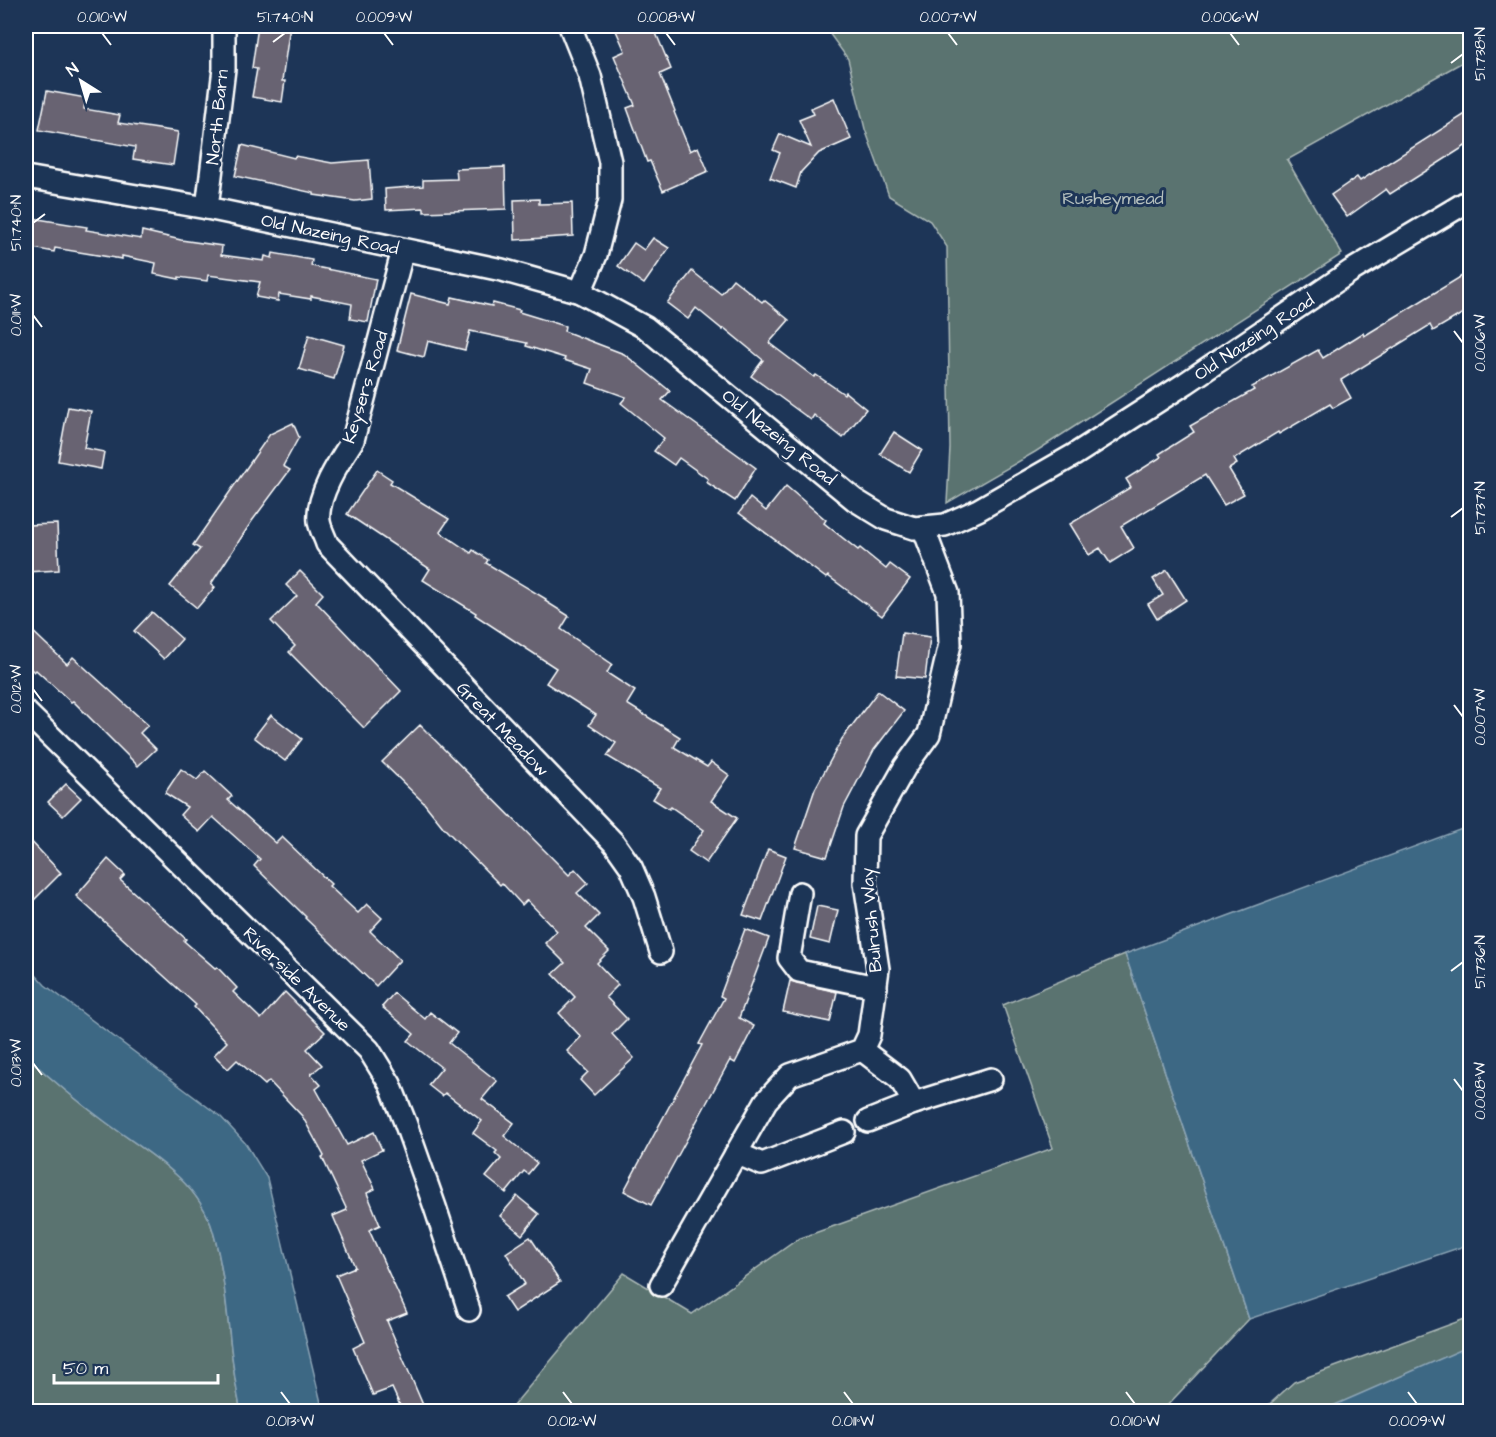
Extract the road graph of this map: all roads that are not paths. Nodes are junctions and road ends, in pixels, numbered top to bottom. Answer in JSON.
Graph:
{"nodes":[{"id":1,"x":224,"y":26,"type":"edge"},
{"id":2,"x":570,"y":26,"type":"edge"},
{"id":3,"x":26,"y":177,"type":"edge"},
{"id":4,"x":1470,"y":200,"type":"edge"},
{"id":5,"x":207,"y":208,"type":"junction"},
{"id":6,"x":403,"y":250,"type":"junction"},
{"id":7,"x":580,"y":292,"type":"junction"},
{"id":8,"x":319,"y":520,"type":"joint"},
{"id":9,"x":923,"y":527,"type":"junction"},
{"id":10,"x":26,"y":712,"type":"edge"},
{"id":11,"x":800,"y":893,"type":"dead end"},
{"id":12,"x":661,"y":952,"type":"dead end"},
{"id":13,"x":876,"y":987,"type":"junction"},
{"id":14,"x":862,"y":1050,"type":"junction"},
{"id":15,"x":991,"y":1079,"type":"dead end"},
{"id":16,"x":914,"y":1103,"type":"junction"},
{"id":17,"x":868,"y":1121,"type":"dead end"},
{"id":18,"x":844,"y":1132,"type":"dead end"},
{"id":19,"x":736,"y":1153,"type":"junction"},
{"id":20,"x":661,"y":1285,"type":"dead end"},
{"id":21,"x":469,"y":1310,"type":"dead end"}],
"edges":[{"from":1,"to":5,"type":"street","name":"North Barn"},
{"from":2,"to":7,"type":"street"},
{"from":3,"to":5,"type":"street","name":"Old Nazeing Road"},
{"from":4,"to":9,"type":"street","name":"Old Nazeing Road"},
{"from":5,"to":6,"type":"street","name":"Old Nazeing Road"},
{"from":6,"to":7,"type":"street","name":"Old Nazeing Road"},
{"from":6,"to":8,"type":"street","name":"Keysers Road"},
{"from":7,"to":9,"type":"street","name":"Old Nazeing Road"},
{"from":8,"to":12,"type":"street","name":"Great Meadow"},
{"from":9,"to":13,"type":"street","name":"Bulrush Way"},
{"from":10,"to":21,"type":"street","name":"Riverside Avenue"},
{"from":11,"to":13,"type":"street"},
{"from":13,"to":14,"type":"street","name":"Bulrush Way"},
{"from":14,"to":16,"type":"street"},
{"from":14,"to":19,"type":"street"},
{"from":15,"to":16,"type":"street"},
{"from":16,"to":17,"type":"street"},
{"from":18,"to":19,"type":"street"},
{"from":19,"to":20,"type":"street"}]}
